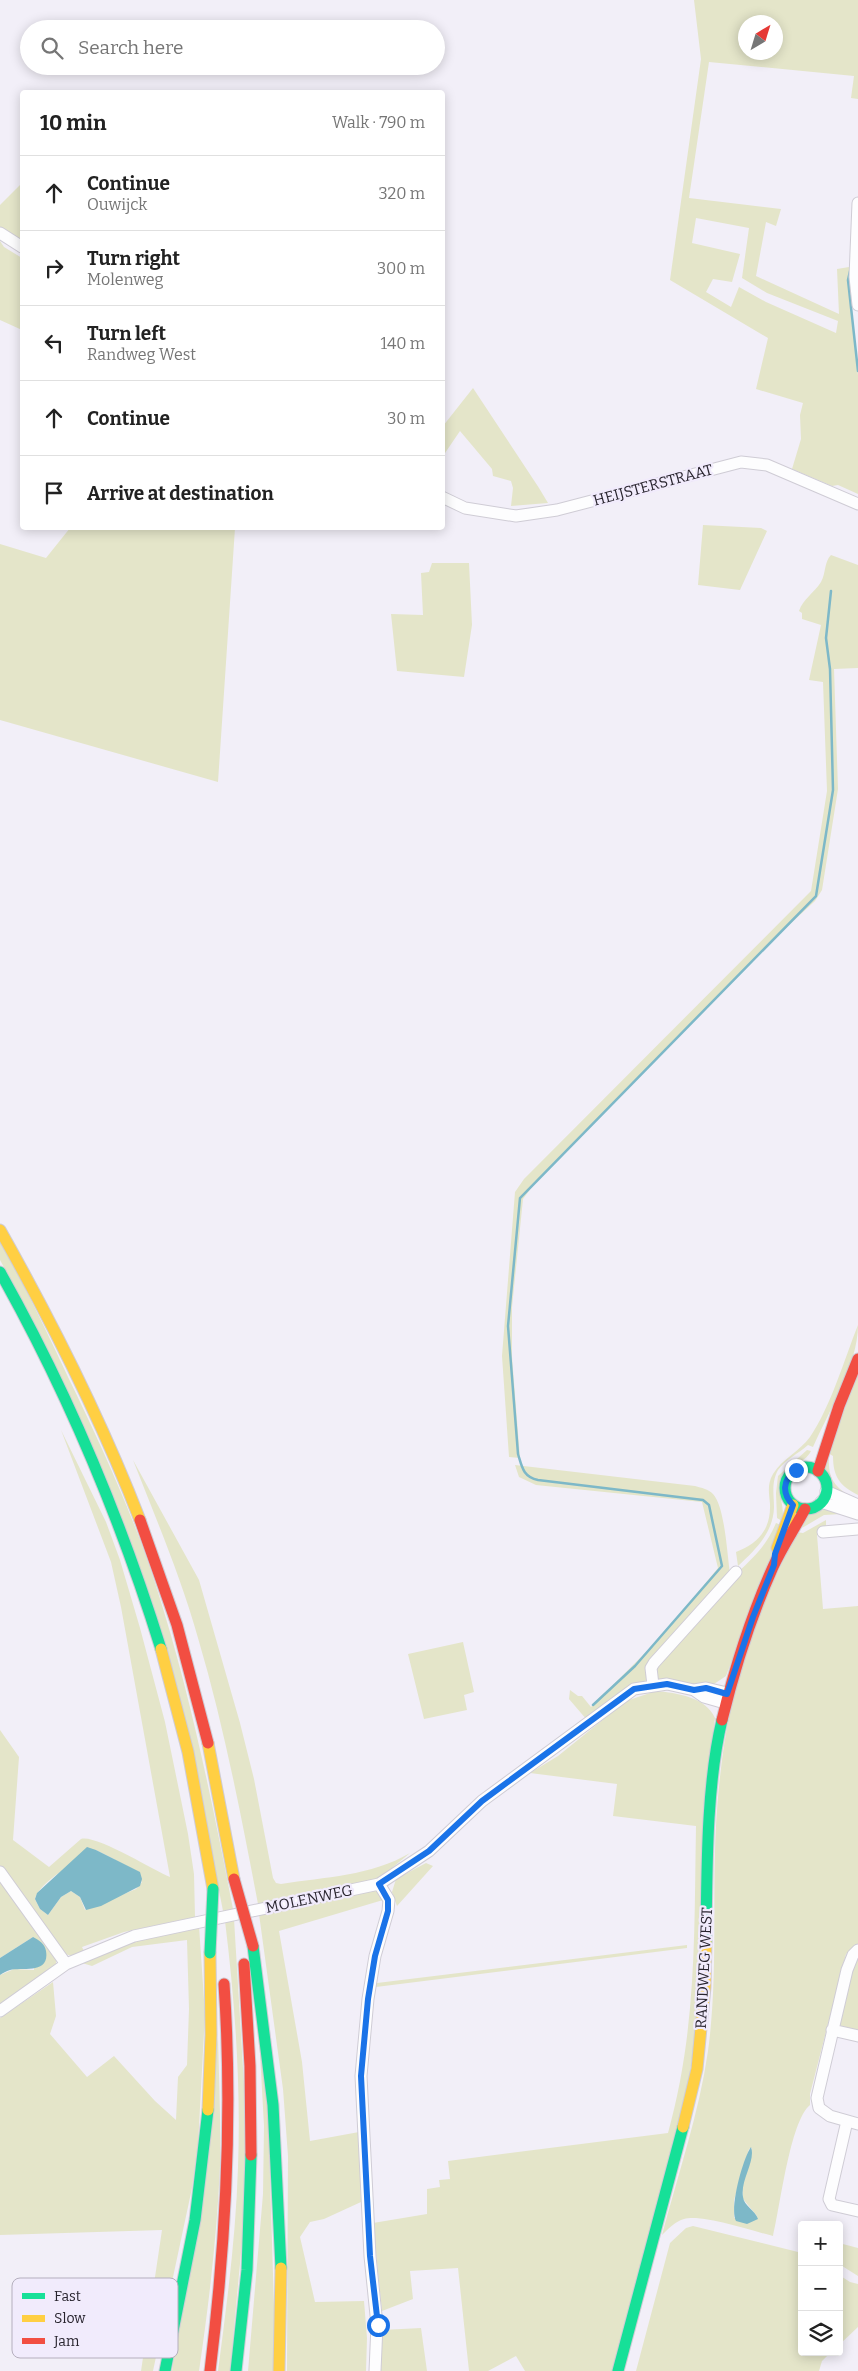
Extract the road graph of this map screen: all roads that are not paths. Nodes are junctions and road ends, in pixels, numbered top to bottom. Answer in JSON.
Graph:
{"nodes":[{"id":1,"x":858,"y":203,"type":"edge"},
{"id":2,"x":0,"y":233,"type":"edge"},
{"id":3,"x":20,"y":246,"type":"edge"},
{"id":4,"x":858,"y":306,"type":"edge"},
{"id":5,"x":445,"y":498,"type":"edge"},
{"id":6,"x":858,"y":504,"type":"edge"},
{"id":7,"x":0,"y":1230,"type":"edge"},
{"id":8,"x":0,"y":1272,"type":"edge"},
{"id":9,"x":858,"y":1359,"type":"edge"},
{"id":10,"x":814,"y":1469,"type":"junction"},
{"id":11,"x":824,"y":1496,"type":"junction"},
{"id":12,"x":793,"y":1505,"type":"junction"},
{"id":13,"x":858,"y":1505,"type":"edge"},
{"id":14,"x":805,"y":1509,"type":"junction"},
{"id":15,"x":858,"y":1514,"type":"edge"},
{"id":16,"x":858,"y":1528,"type":"edge"},
{"id":17,"x":823,"y":1532,"type":"dead end"},
{"id":18,"x":774,"y":1565,"type":"junction"},
{"id":19,"x":736,"y":1572,"type":"dead end"},
{"id":20,"x":653,"y":1685,"type":"junction"},
{"id":21,"x":726,"y":1698,"type":"junction"},
{"id":22,"x":0,"y":1872,"type":"edge"},
{"id":23,"x":379,"y":1884,"type":"junction"},
{"id":24,"x":248,"y":1947,"type":"junction"},
{"id":25,"x":858,"y":1950,"type":"edge"},
{"id":26,"x":219,"y":1960,"type":"junction"},
{"id":27,"x":66,"y":1964,"type":"junction"},
{"id":28,"x":0,"y":2011,"type":"edge"},
{"id":29,"x":832,"y":2030,"type":"junction"},
{"id":30,"x":858,"y":2036,"type":"edge"},
{"id":31,"x":852,"y":2122,"type":"edge"},
{"id":32,"x":858,"y":2211,"type":"edge"},
{"id":33,"x":178,"y":2305,"type":"edge"},
{"id":34,"x":168,"y":2358,"type":"edge"},
{"id":35,"x":165,"y":2371,"type":"edge"},
{"id":36,"x":210,"y":2371,"type":"edge"},
{"id":37,"x":236,"y":2371,"type":"edge"},
{"id":38,"x":279,"y":2371,"type":"edge"},
{"id":39,"x":375,"y":2371,"type":"edge"},
{"id":40,"x":618,"y":2371,"type":"edge"}],
"edges":[{"from":1,"to":4,"type":"street"},
{"from":2,"to":3,"type":"street"},
{"from":5,"to":6,"type":"street","name":"HEIJSTERSTRAAT"},
{"from":7,"to":24,"type":"main road","bridge":true},
{"from":8,"to":26,"type":"main road","bridge":true},
{"from":9,"to":10,"type":"main road"},
{"from":10,"to":11,"type":"main road"},
{"from":10,"to":12,"type":"main road"},
{"from":11,"to":13,"type":"street"},
{"from":11,"to":14,"type":"main road"},
{"from":11,"to":15,"type":"street"},
{"from":12,"to":14,"type":"main road"},
{"from":12,"to":18,"type":"main road","name":"RANDWEG WEST"},
{"from":14,"to":18,"type":"main road","name":"RANDWEG WEST"},
{"from":16,"to":17,"type":"street"},
{"from":18,"to":21,"type":"main road","name":"RANDWEG WEST"},
{"from":19,"to":20,"type":"street"},
{"from":20,"to":21,"type":"street","name":"MOLENWEG"},
{"from":20,"to":23,"type":"street","name":"MOLENWEG"},
{"from":21,"to":40,"type":"main road","name":"RANDWEG WEST"},
{"from":22,"to":27,"type":"street"},
{"from":23,"to":27,"type":"street","name":"MOLENWEG"},
{"from":23,"to":39,"type":"street"},
{"from":24,"to":37,"type":"main road"},
{"from":24,"to":38,"type":"main road"},
{"from":25,"to":29,"type":"street"},
{"from":26,"to":33,"type":"main road"},
{"from":26,"to":36,"type":"main road"},
{"from":27,"to":28,"type":"street","name":"MOLENWEG"},
{"from":29,"to":30,"type":"street"},
{"from":29,"to":31,"type":"street"},
{"from":31,"to":32,"type":"street"},
{"from":34,"to":35,"type":"main road"}]}
